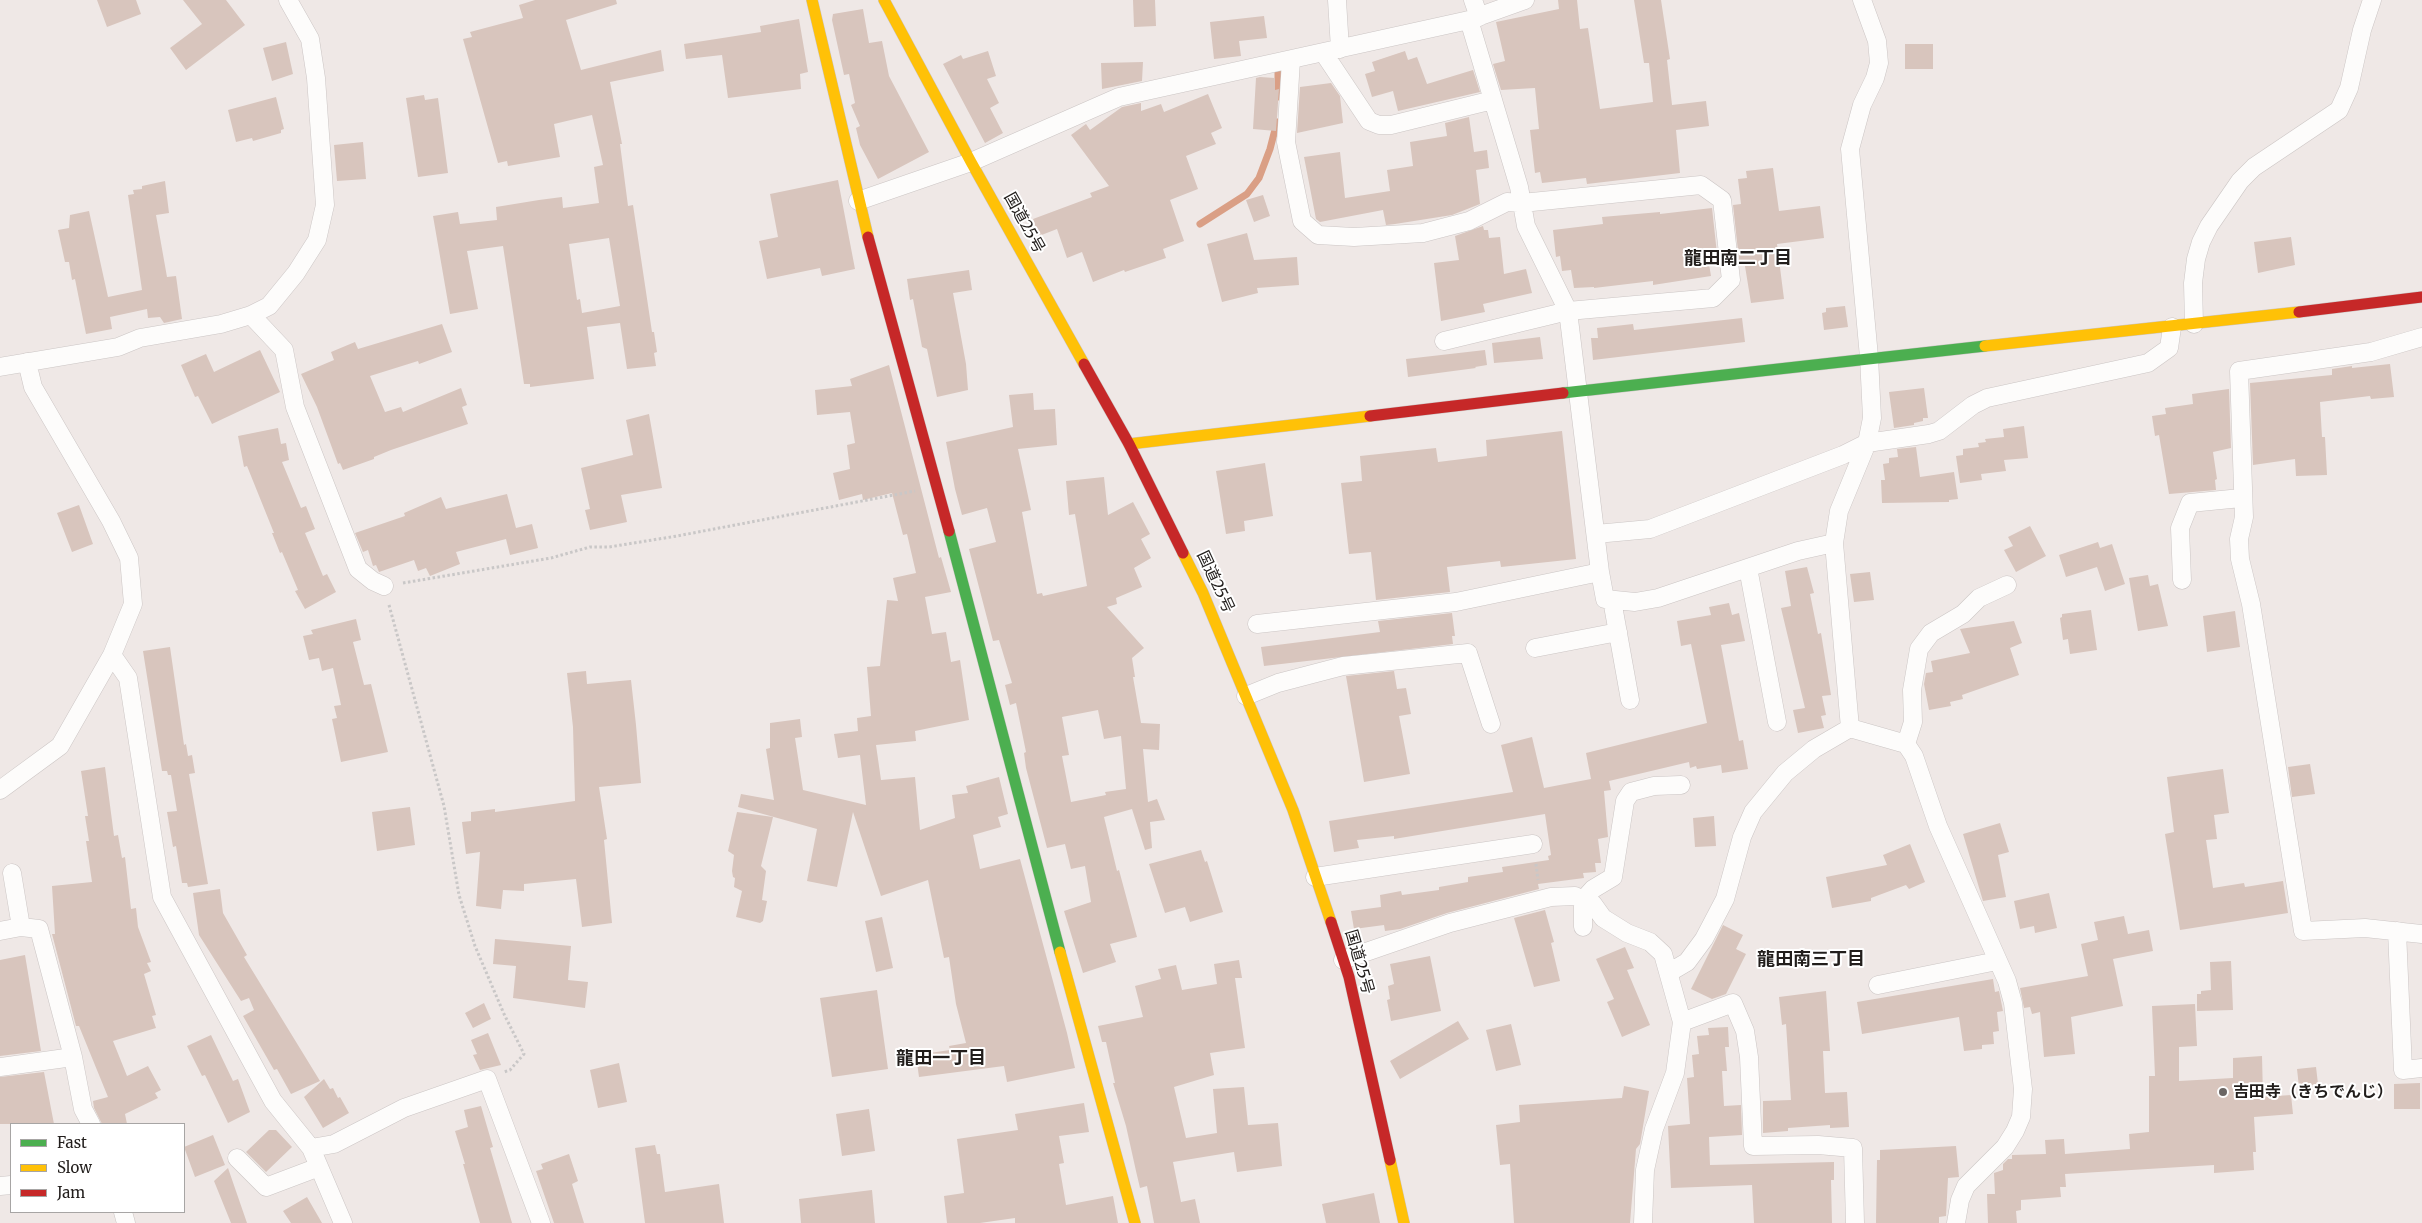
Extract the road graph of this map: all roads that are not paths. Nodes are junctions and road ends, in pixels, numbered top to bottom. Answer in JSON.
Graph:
{"nodes":[{"id":1,"x":812,"y":0,"type":"edge"},
{"id":2,"x":884,"y":0,"type":"edge"},
{"id":3,"x":1338,"y":0,"type":"edge"},
{"id":4,"x":1473,"y":0,"type":"edge"},
{"id":5,"x":1525,"y":0,"type":"edge"},
{"id":6,"x":1862,"y":0,"type":"edge"},
{"id":7,"x":2372,"y":0,"type":"edge"},
{"id":8,"x":295,"y":2,"type":"edge"},
{"id":9,"x":1474,"y":19,"type":"junction"},
{"id":10,"x":1331,"y":50,"type":"junction"},
{"id":11,"x":1290,"y":60,"type":"junction"},
{"id":12,"x":1493,"y":100,"type":"junction"},
{"id":13,"x":971,"y":162,"type":"junction"},
{"id":14,"x":858,"y":201,"type":"junction"},
{"id":15,"x":1522,"y":204,"type":"junction"},
{"id":16,"x":2422,"y":297,"type":"edge"},
{"id":17,"x":1568,"y":311,"type":"junction"},
{"id":18,"x":251,"y":315,"type":"junction"},
{"id":19,"x":2194,"y":324,"type":"junction"},
{"id":20,"x":2172,"y":327,"type":"junction"},
{"id":21,"x":2422,"y":337,"type":"edge"},
{"id":22,"x":1444,"y":341,"type":"dead end"},
{"id":23,"x":1869,"y":357,"type":"junction"},
{"id":24,"x":27,"y":362,"type":"junction"},
{"id":25,"x":0,"y":367,"type":"edge"},
{"id":26,"x":1577,"y":391,"type":"junction"},
{"id":27,"x":1867,"y":443,"type":"junction"},
{"id":28,"x":1128,"y":444,"type":"junction"},
{"id":29,"x":2241,"y":498,"type":"junction"},
{"id":30,"x":1596,"y":534,"type":"junction"},
{"id":31,"x":1834,"y":543,"type":"junction"},
{"id":32,"x":1748,"y":568,"type":"junction"},
{"id":33,"x":1600,"y":572,"type":"junction"},
{"id":34,"x":2182,"y":580,"type":"dead end"},
{"id":35,"x":2007,"y":585,"type":"dead end"},
{"id":36,"x":384,"y":586,"type":"road end"},
{"id":37,"x":1612,"y":600,"type":"junction"},
{"id":38,"x":1257,"y":624,"type":"dead end"},
{"id":39,"x":1618,"y":632,"type":"junction"},
{"id":40,"x":1535,"y":648,"type":"dead end"},
{"id":41,"x":112,"y":655,"type":"junction"},
{"id":42,"x":1246,"y":696,"type":"junction"},
{"id":43,"x":1630,"y":700,"type":"dead end"},
{"id":44,"x":1777,"y":722,"type":"dead end"},
{"id":45,"x":1491,"y":724,"type":"dead end"},
{"id":46,"x":1850,"y":728,"type":"junction"},
{"id":47,"x":1906,"y":744,"type":"junction"},
{"id":48,"x":1681,"y":785,"type":"dead end"},
{"id":49,"x":0,"y":790,"type":"edge"},
{"id":50,"x":1534,"y":844,"type":"road end"},
{"id":51,"x":12,"y":873,"type":"dead end"},
{"id":52,"x":1315,"y":877,"type":"junction"},
{"id":53,"x":1583,"y":900,"type":"junction"},
{"id":54,"x":21,"y":927,"type":"junction"},
{"id":55,"x":1583,"y":927,"type":"dead end"},
{"id":56,"x":0,"y":931,"type":"edge"},
{"id":57,"x":2397,"y":931,"type":"junction"},
{"id":58,"x":2422,"y":934,"type":"edge"},
{"id":59,"x":1343,"y":960,"type":"junction"},
{"id":60,"x":1997,"y":960,"type":"junction"},
{"id":61,"x":1670,"y":972,"type":"junction"},
{"id":62,"x":1878,"y":985,"type":"dead end"},
{"id":63,"x":1682,"y":1022,"type":"junction"},
{"id":64,"x":73,"y":1057,"type":"junction"},
{"id":65,"x":0,"y":1067,"type":"edge"},
{"id":66,"x":2422,"y":1068,"type":"edge"},
{"id":67,"x":90,"y":1123,"type":"edge"},
{"id":68,"x":311,"y":1148,"type":"junction"},
{"id":69,"x":237,"y":1158,"type":"dead end"},
{"id":70,"x":319,"y":1168,"type":"junction"},
{"id":71,"x":343,"y":1223,"type":"edge"},
{"id":72,"x":541,"y":1223,"type":"edge"},
{"id":73,"x":1135,"y":1223,"type":"edge"},
{"id":74,"x":1404,"y":1223,"type":"edge"},
{"id":75,"x":1643,"y":1223,"type":"edge"},
{"id":76,"x":1855,"y":1223,"type":"edge"},
{"id":77,"x":1956,"y":1223,"type":"edge"}],
"edges":[{"from":1,"to":14,"type":"main road"},
{"from":2,"to":13,"type":"main road","name":"国道25号"},
{"from":3,"to":10,"type":"street"},
{"from":4,"to":9,"type":"street"},
{"from":5,"to":9,"type":"street"},
{"from":6,"to":23,"type":"street"},
{"from":7,"to":19,"type":"street"},
{"from":8,"to":18,"type":"street"},
{"from":9,"to":10,"type":"street"},
{"from":9,"to":12,"type":"street"},
{"from":10,"to":11,"type":"street"},
{"from":10,"to":12,"type":"street"},
{"from":11,"to":13,"type":"street"},
{"from":11,"to":15,"type":"street"},
{"from":12,"to":15,"type":"street"},
{"from":13,"to":14,"type":"street"},
{"from":13,"to":28,"type":"main road","name":"国道25号"},
{"from":14,"to":73,"type":"main road"},
{"from":15,"to":17,"type":"street"},
{"from":15,"to":17,"type":"street"},
{"from":16,"to":19,"type":"main road"},
{"from":17,"to":22,"type":"street"},
{"from":17,"to":26,"type":"street"},
{"from":18,"to":24,"type":"street"},
{"from":18,"to":36,"type":"street"},
{"from":19,"to":20,"type":"main road"},
{"from":20,"to":23,"type":"main road"},
{"from":20,"to":27,"type":"street"},
{"from":21,"to":29,"type":"street"},
{"from":23,"to":26,"type":"main road"},
{"from":23,"to":27,"type":"street"},
{"from":24,"to":25,"type":"street"},
{"from":24,"to":41,"type":"street"},
{"from":26,"to":28,"type":"main road"},
{"from":26,"to":30,"type":"street"},
{"from":27,"to":30,"type":"street"},
{"from":27,"to":31,"type":"street"},
{"from":28,"to":42,"type":"main road","name":"国道25号"},
{"from":29,"to":34,"type":"street"},
{"from":29,"to":57,"type":"street"},
{"from":30,"to":33,"type":"street"},
{"from":31,"to":32,"type":"street"},
{"from":31,"to":46,"type":"street"},
{"from":32,"to":37,"type":"street"},
{"from":32,"to":44,"type":"street"},
{"from":33,"to":37,"type":"street"},
{"from":33,"to":38,"type":"street"},
{"from":35,"to":47,"type":"street"},
{"from":37,"to":39,"type":"street"},
{"from":39,"to":40,"type":"street"},
{"from":39,"to":43,"type":"street"},
{"from":41,"to":49,"type":"street"},
{"from":41,"to":68,"type":"street"},
{"from":42,"to":45,"type":"street"},
{"from":42,"to":52,"type":"main road","name":"国道25号"},
{"from":46,"to":47,"type":"street"},
{"from":46,"to":61,"type":"street"},
{"from":47,"to":60,"type":"street"},
{"from":48,"to":53,"type":"street"},
{"from":50,"to":52,"type":"street"},
{"from":51,"to":54,"type":"street"},
{"from":52,"to":59,"type":"main road","name":"国道25号"},
{"from":53,"to":55,"type":"street"},
{"from":53,"to":59,"type":"street"},
{"from":53,"to":61,"type":"street"},
{"from":54,"to":56,"type":"street"},
{"from":54,"to":64,"type":"street"},
{"from":57,"to":58,"type":"street"},
{"from":57,"to":66,"type":"street"},
{"from":59,"to":74,"type":"main road","name":"国道25号"},
{"from":60,"to":62,"type":"street"},
{"from":60,"to":77,"type":"street"},
{"from":61,"to":63,"type":"street"},
{"from":63,"to":75,"type":"street"},
{"from":63,"to":76,"type":"street"},
{"from":64,"to":65,"type":"street"},
{"from":64,"to":67,"type":"street"},
{"from":68,"to":70,"type":"street"},
{"from":68,"to":72,"type":"street"},
{"from":69,"to":70,"type":"street"},
{"from":70,"to":71,"type":"street"}]}
